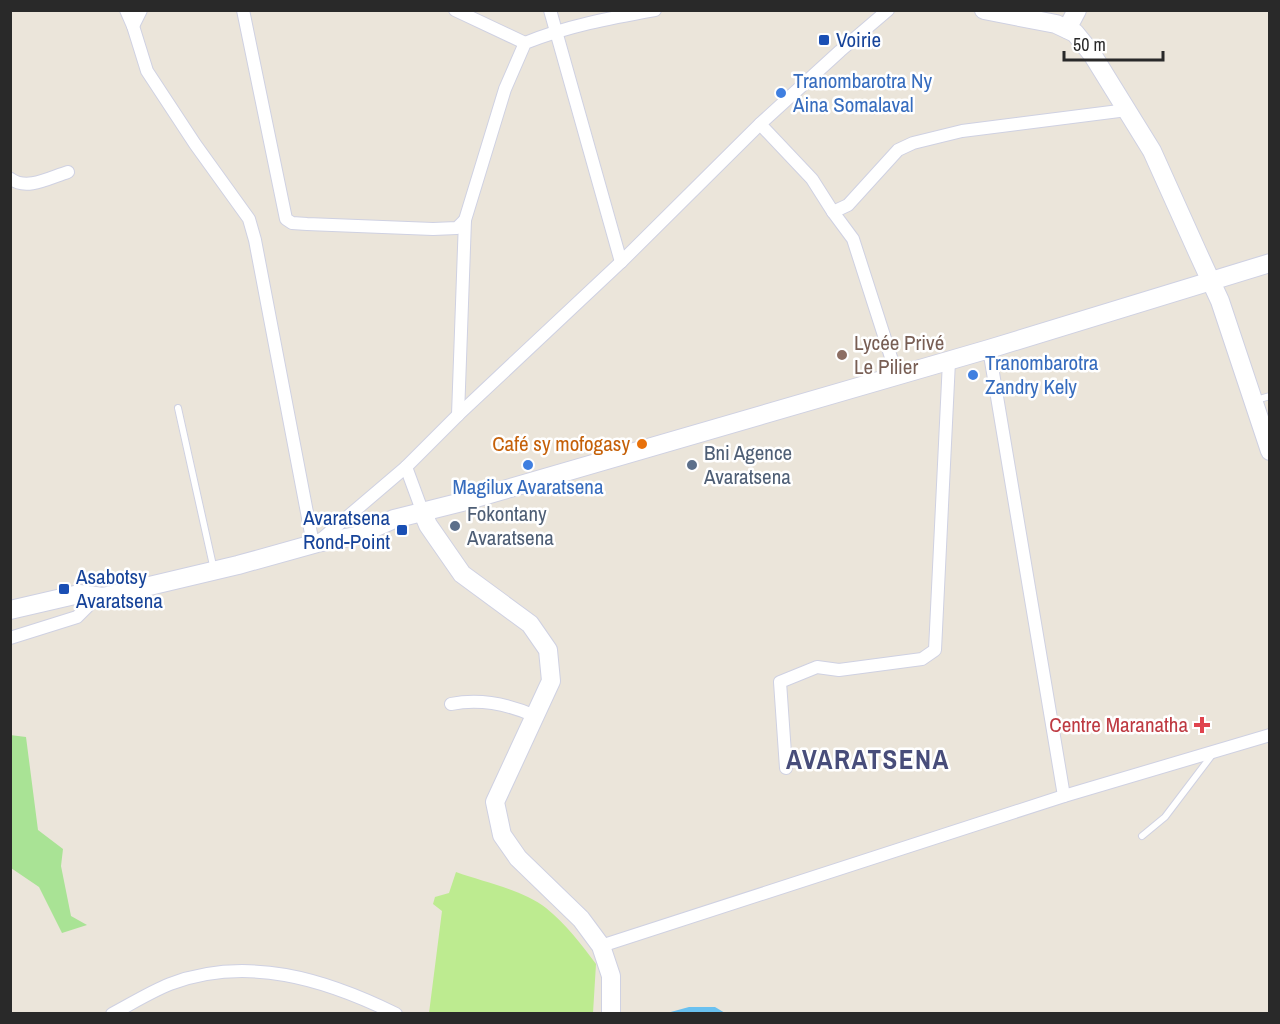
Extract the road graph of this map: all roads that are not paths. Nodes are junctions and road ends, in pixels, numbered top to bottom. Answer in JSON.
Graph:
{"nodes":[{"id":1,"x":126,"y":10,"type":"edge"},
{"id":2,"x":141,"y":10,"type":"edge"},
{"id":3,"x":243,"y":10,"type":"edge"},
{"id":4,"x":455,"y":10,"type":"edge"},
{"id":5,"x":550,"y":10,"type":"edge"},
{"id":6,"x":655,"y":10,"type":"edge"},
{"id":7,"x":888,"y":10,"type":"edge"},
{"id":8,"x":984,"y":10,"type":"edge"},
{"id":9,"x":1077,"y":10,"type":"edge"},
{"id":10,"x":133,"y":26,"type":"junction"},
{"id":11,"x":1066,"y":29,"type":"junction"},
{"id":12,"x":555,"y":31,"type":"junction"},
{"id":13,"x":525,"y":43,"type":"junction"},
{"id":14,"x":1127,"y":110,"type":"junction"},
{"id":15,"x":760,"y":124,"type":"junction"},
{"id":16,"x":68,"y":172,"type":"dead end"},
{"id":17,"x":11,"y":179,"type":"edge"},
{"id":18,"x":833,"y":212,"type":"junction"},
{"id":19,"x":465,"y":220,"type":"junction"},
{"id":20,"x":621,"y":262,"type":"junction"},
{"id":21,"x":1269,"y":263,"type":"edge"},
{"id":22,"x":1210,"y":281,"type":"junction"},
{"id":23,"x":989,"y":349,"type":"junction"},
{"id":24,"x":949,"y":361,"type":"junction"},
{"id":25,"x":897,"y":376,"type":"junction"},
{"id":26,"x":1262,"y":398,"type":"edge"},
{"id":27,"x":178,"y":408,"type":"dead end"},
{"id":28,"x":458,"y":415,"type":"junction"},
{"id":29,"x":1269,"y":451,"type":"edge"},
{"id":30,"x":406,"y":467,"type":"junction"},
{"id":31,"x":423,"y":513,"type":"junction"},
{"id":32,"x":315,"y":543,"type":"junction"},
{"id":33,"x":214,"y":570,"type":"junction"},
{"id":34,"x":103,"y":597,"type":"junction"},
{"id":35,"x":10,"y":610,"type":"edge"},
{"id":36,"x":10,"y":638,"type":"edge"},
{"id":37,"x":451,"y":704,"type":"dead end"},
{"id":38,"x":535,"y":716,"type":"junction"},
{"id":39,"x":1269,"y":735,"type":"edge"},
{"id":40,"x":1214,"y":752,"type":"junction"},
{"id":41,"x":786,"y":768,"type":"dead end"},
{"id":42,"x":1064,"y":796,"type":"junction"},
{"id":43,"x":1142,"y":836,"type":"dead end"},
{"id":44,"x":601,"y":946,"type":"junction"},
{"id":45,"x":112,"y":1014,"type":"edge"},
{"id":46,"x":396,"y":1014,"type":"edge"},
{"id":47,"x":610,"y":1014,"type":"edge"}],
"edges":[{"from":1,"to":10,"type":"street"},
{"from":2,"to":10,"type":"street"},
{"from":3,"to":19,"type":"street"},
{"from":4,"to":13,"type":"street"},
{"from":5,"to":12,"type":"street"},
{"from":6,"to":12,"type":"street"},
{"from":7,"to":15,"type":"street"},
{"from":8,"to":11,"type":"street"},
{"from":9,"to":11,"type":"street"},
{"from":10,"to":32,"type":"street"},
{"from":11,"to":14,"type":"street"},
{"from":12,"to":13,"type":"street"},
{"from":12,"to":20,"type":"street"},
{"from":13,"to":19,"type":"street"},
{"from":14,"to":18,"type":"street"},
{"from":14,"to":22,"type":"street"},
{"from":15,"to":18,"type":"street"},
{"from":15,"to":20,"type":"street"},
{"from":16,"to":17,"type":"street"},
{"from":18,"to":25,"type":"street"},
{"from":19,"to":28,"type":"street"},
{"from":20,"to":28,"type":"street"},
{"from":21,"to":22,"type":"street"},
{"from":22,"to":23,"type":"street"},
{"from":22,"to":26,"type":"street"},
{"from":23,"to":24,"type":"street"},
{"from":23,"to":42,"type":"street"},
{"from":24,"to":25,"type":"street"},
{"from":24,"to":41,"type":"street"},
{"from":25,"to":31,"type":"street"},
{"from":26,"to":29,"type":"street"},
{"from":27,"to":33,"type":"lane"},
{"from":28,"to":30,"type":"street"},
{"from":30,"to":31,"type":"street"},
{"from":30,"to":32,"type":"street"},
{"from":31,"to":32,"type":"street"},
{"from":31,"to":38,"type":"street"},
{"from":32,"to":33,"type":"street"},
{"from":33,"to":34,"type":"street"},
{"from":34,"to":35,"type":"street"},
{"from":34,"to":36,"type":"street"},
{"from":37,"to":38,"type":"street"},
{"from":38,"to":44,"type":"street"},
{"from":39,"to":40,"type":"street"},
{"from":40,"to":42,"type":"street"},
{"from":40,"to":43,"type":"lane"},
{"from":42,"to":44,"type":"street"},
{"from":44,"to":47,"type":"street"},
{"from":45,"to":46,"type":"street"}]}
